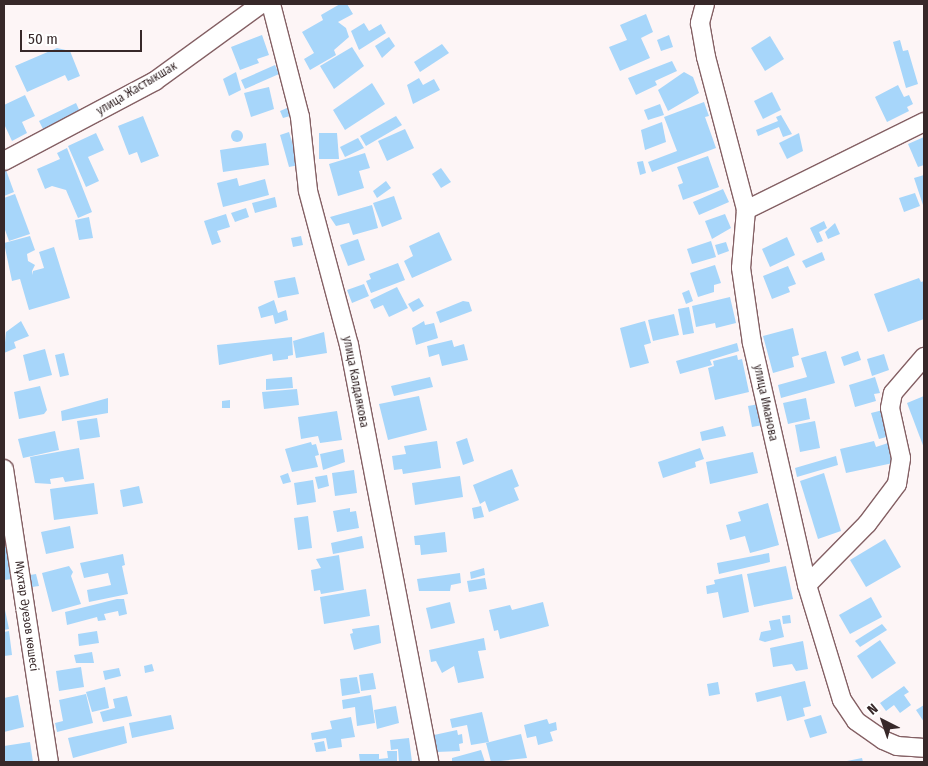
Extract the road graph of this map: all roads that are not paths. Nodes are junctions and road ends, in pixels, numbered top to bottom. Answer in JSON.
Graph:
{"nodes":[{"id":1,"x":261,"y":4,"type":"edge"},
{"id":2,"x":271,"y":4,"type":"edge"},
{"id":3,"x":705,"y":4,"type":"edge"},
{"id":4,"x":924,"y":122,"type":"edge"},
{"id":5,"x":4,"y":161,"type":"edge"},
{"id":6,"x":746,"y":210,"type":"junction"},
{"id":7,"x":924,"y":357,"type":"edge"},
{"id":8,"x":4,"y":469,"type":"edge"},
{"id":9,"x":807,"y":585,"type":"junction"},
{"id":10,"x":924,"y":748,"type":"edge"},
{"id":11,"x":49,"y":762,"type":"edge"},
{"id":12,"x":429,"y":762,"type":"edge"}],
"edges":[{"from":1,"to":5,"type":"street","name":"улица Жастыкшак"},
{"from":2,"to":12,"type":"street","name":"улица Калдаякова"},
{"from":3,"to":6,"type":"street","name":"улица Иманова"},
{"from":4,"to":6,"type":"street"},
{"from":6,"to":9,"type":"street","name":"улица Иманова"},
{"from":7,"to":9,"type":"street"},
{"from":8,"to":11,"type":"street","name":"Мұхтар Әуезов көшесі"},
{"from":9,"to":10,"type":"street","name":"улица Иманова"}]}
